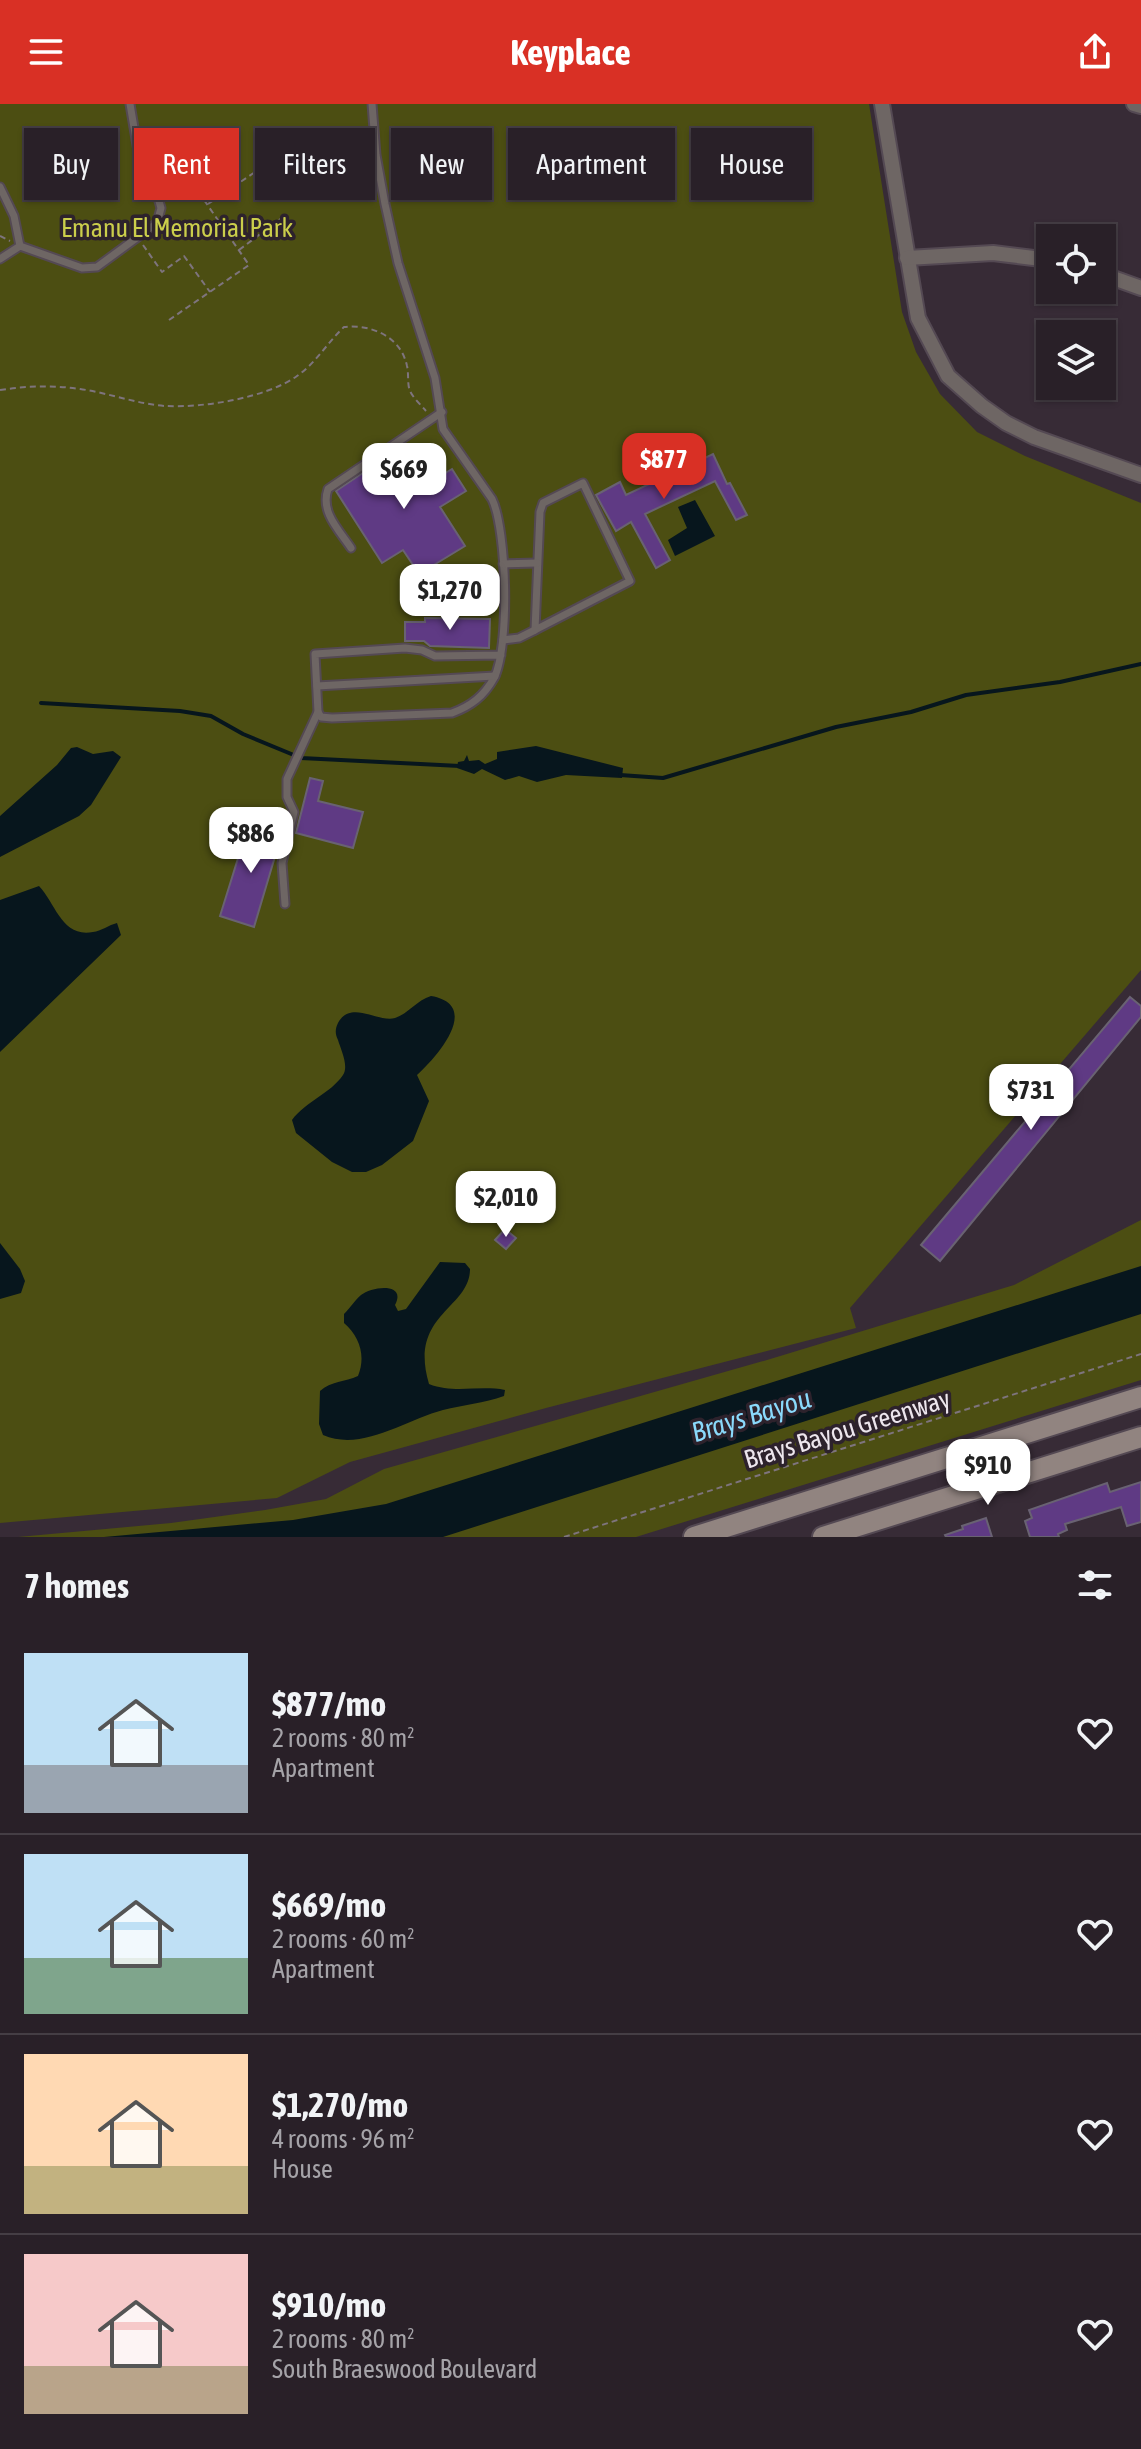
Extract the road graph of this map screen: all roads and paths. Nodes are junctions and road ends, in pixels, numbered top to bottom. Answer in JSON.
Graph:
{"nodes":[{"id":1,"x":130,"y":104,"type":"edge"},
{"id":2,"x":372,"y":104,"type":"edge"},
{"id":3,"x":882,"y":104,"type":"edge"},
{"id":4,"x":1134,"y":104,"type":"edge"},
{"id":5,"x":1141,"y":106,"type":"edge"},
{"id":6,"x":255,"y":172,"type":"edge"},
{"id":7,"x":0,"y":187,"type":"edge"},
{"id":8,"x":161,"y":205,"type":"junction"},
{"id":9,"x":207,"y":205,"type":"junction"},
{"id":10,"x":283,"y":217,"type":"dead end"},
{"id":11,"x":137,"y":238,"type":"junction"},
{"id":12,"x":20,"y":246,"type":"junction"},
{"id":13,"x":238,"y":250,"type":"junction"},
{"id":14,"x":1036,"y":256,"type":"edge"},
{"id":15,"x":907,"y":258,"type":"junction"},
{"id":16,"x":0,"y":259,"type":"edge"},
{"id":17,"x":1116,"y":279,"type":"edge"},
{"id":18,"x":1141,"y":288,"type":"edge"},
{"id":19,"x":210,"y":292,"type":"junction"},
{"id":20,"x":169,"y":320,"type":"dead end"},
{"id":21,"x":0,"y":390,"type":"edge"},
{"id":22,"x":442,"y":412,"type":"junction"},
{"id":23,"x":433,"y":418,"type":"junction"},
{"id":24,"x":1141,"y":475,"type":"edge"},
{"id":25,"x":351,"y":548,"type":"dead end"},
{"id":26,"x":537,"y":563,"type":"junction"},
{"id":27,"x":503,"y":564,"type":"junction"},
{"id":28,"x":535,"y":630,"type":"junction"},
{"id":29,"x":503,"y":640,"type":"junction"},
{"id":30,"x":501,"y":655,"type":"junction"},
{"id":31,"x":495,"y":676,"type":"junction"},
{"id":32,"x":317,"y":686,"type":"junction"},
{"id":33,"x":318,"y":712,"type":"junction"},
{"id":34,"x":285,"y":904,"type":"dead end"},
{"id":35,"x":1141,"y":1354,"type":"edge"},
{"id":36,"x":1141,"y":1397,"type":"edge"},
{"id":37,"x":1141,"y":1437,"type":"edge"},
{"id":38,"x":989,"y":1445,"type":"junction"},
{"id":39,"x":1001,"y":1480,"type":"junction"},
{"id":40,"x":725,"y":1532,"type":"edge"},
{"id":41,"x":564,"y":1537,"type":"edge"},
{"id":42,"x":694,"y":1537,"type":"edge"},
{"id":43,"x":823,"y":1537,"type":"edge"}],
"edges":[{"from":1,"to":8,"type":"lane"},
{"from":2,"to":22,"type":"lane"},
{"from":3,"to":15,"type":"street"},
{"from":4,"to":5,"type":"street"},
{"from":6,"to":9,"type":"path"},
{"from":7,"to":12,"type":"lane"},
{"from":8,"to":9,"type":"path"},
{"from":8,"to":11,"type":"lane"},
{"from":9,"to":13,"type":"path"},
{"from":10,"to":13,"type":"path"},
{"from":11,"to":12,"type":"lane"},
{"from":11,"to":19,"type":"path"},
{"from":12,"to":16,"type":"lane"},
{"from":13,"to":19,"type":"path"},
{"from":14,"to":15,"type":"street"},
{"from":15,"to":24,"type":"street"},
{"from":17,"to":18,"type":"street"},
{"from":19,"to":20,"type":"path"},
{"from":21,"to":23,"type":"path"},
{"from":22,"to":23,"type":"lane"},
{"from":22,"to":27,"type":"lane"},
{"from":23,"to":25,"type":"lane"},
{"from":26,"to":27,"type":"lane"},
{"from":26,"to":28,"type":"lane"},
{"from":26,"to":28,"type":"lane"},
{"from":27,"to":29,"type":"lane"},
{"from":28,"to":29,"type":"lane"},
{"from":29,"to":30,"type":"lane"},
{"from":30,"to":31,"type":"lane"},
{"from":30,"to":32,"type":"lane"},
{"from":31,"to":32,"type":"lane"},
{"from":31,"to":33,"type":"lane"},
{"from":32,"to":33,"type":"lane"},
{"from":33,"to":34,"type":"lane"},
{"from":35,"to":41,"type":"path","name":"Brays Bayou Greenway"},
{"from":36,"to":38,"type":"main road"},
{"from":37,"to":39,"type":"main road"},
{"from":38,"to":39,"type":"main road"},
{"from":38,"to":40,"type":"main road"},
{"from":39,"to":43,"type":"main road"},
{"from":40,"to":42,"type":"main road"}]}
